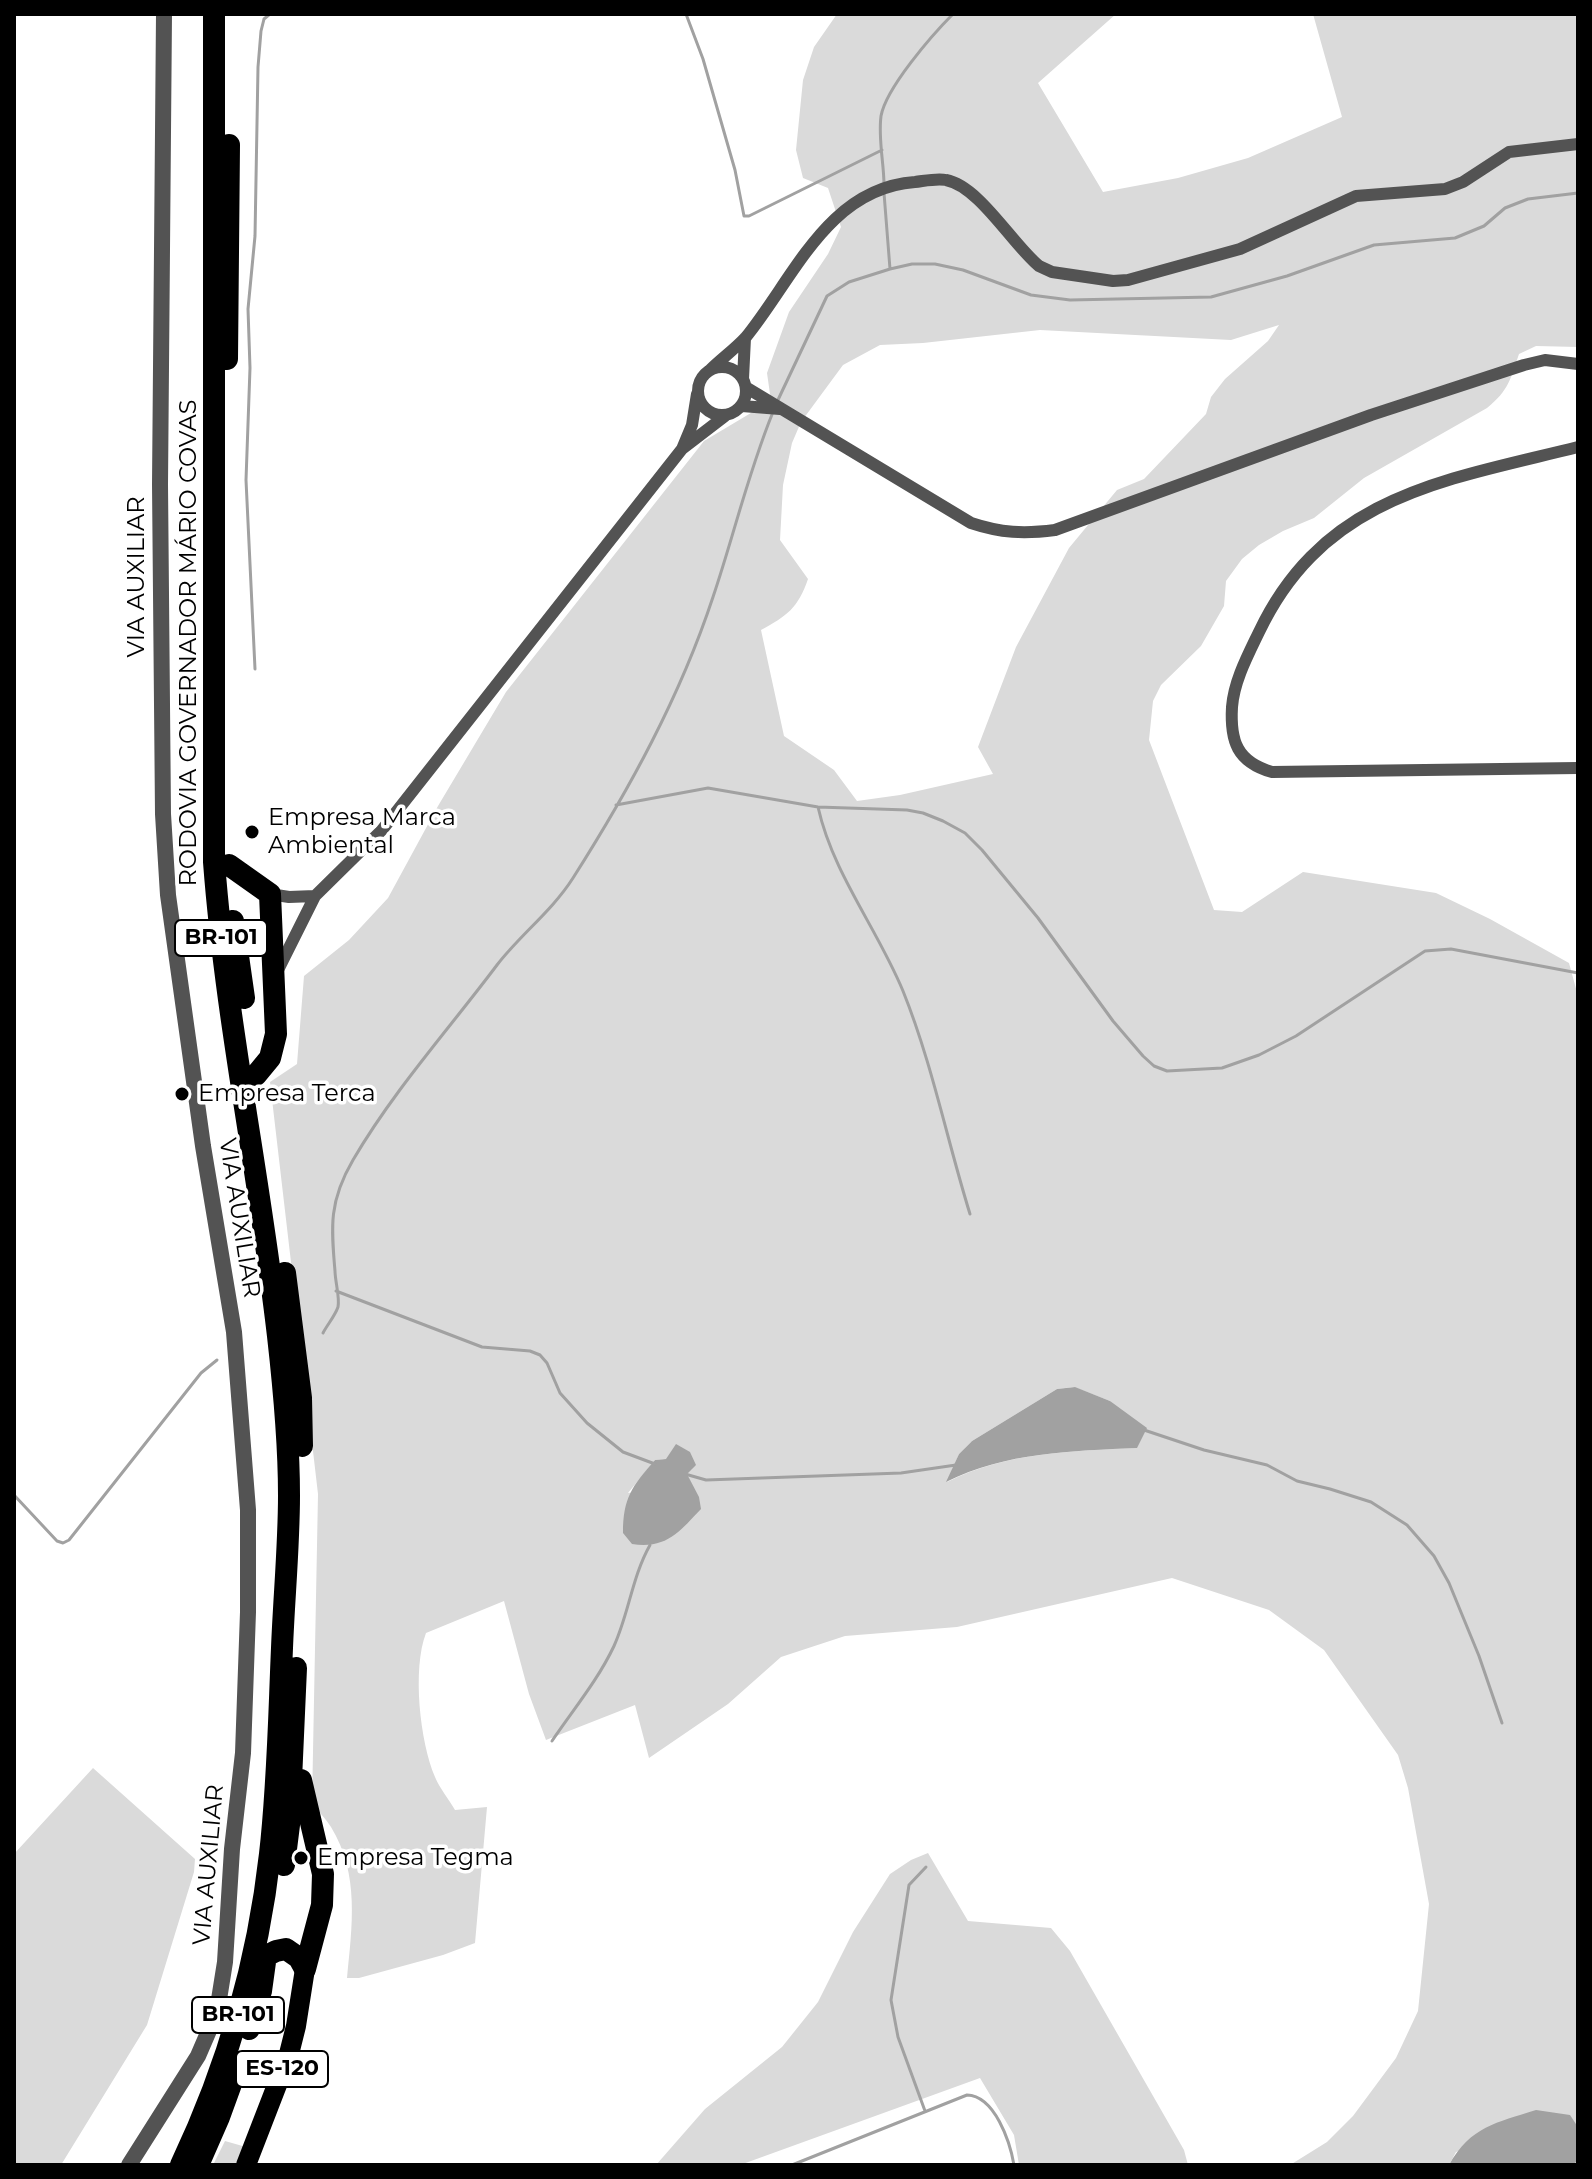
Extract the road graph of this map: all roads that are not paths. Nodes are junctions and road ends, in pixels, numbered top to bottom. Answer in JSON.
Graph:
{"nodes":[{"id":1,"x":164,"y":14,"type":"edge"},
{"id":2,"x":214,"y":14,"type":"edge"},
{"id":3,"x":229,"y":14,"type":"edge"},
{"id":4,"x":1578,"y":144,"type":"edge"},
{"id":5,"x":745,"y":338,"type":"junction"},
{"id":6,"x":1578,"y":364,"type":"edge"},
{"id":7,"x":710,"y":370,"type":"junction"},
{"id":8,"x":745,"y":384,"type":"junction"},
{"id":9,"x":698,"y":385,"type":"junction"},
{"id":10,"x":742,"y":406,"type":"junction"},
{"id":11,"x":780,"y":409,"type":"junction"},
{"id":12,"x":725,"y":416,"type":"junction"},
{"id":13,"x":1578,"y":447,"type":"edge"},
{"id":14,"x":682,"y":449,"type":"junction"},
{"id":15,"x":1578,"y":768,"type":"edge"},
{"id":16,"x":229,"y":865,"type":"junction"},
{"id":17,"x":270,"y":894,"type":"junction"},
{"id":18,"x":315,"y":896,"type":"junction"},
{"id":19,"x":275,"y":977,"type":"junction"},
{"id":20,"x":256,"y":1075,"type":"junction"},
{"id":21,"x":295,"y":1721,"type":"junction"},
{"id":22,"x":266,"y":1956,"type":"junction"},
{"id":23,"x":305,"y":1969,"type":"junction"},
{"id":24,"x":129,"y":2165,"type":"edge"},
{"id":25,"x":181,"y":2165,"type":"edge"},
{"id":26,"x":198,"y":2165,"type":"edge"},
{"id":27,"x":246,"y":2165,"type":"edge"}],
"edges":[{"from":1,"to":24,"type":"street","name":"VIA AUXILIAR"},
{"from":2,"to":25,"type":"highway","name":"RODOVIA GOVERNADOR MÁRIO COVAS","number":"BR-101"},
{"from":3,"to":16,"type":"highway","name":"RODOVIA GOVERNADOR MÁRIO COVAS","number":"BR-101"},
{"from":4,"to":5,"type":"street"},
{"from":5,"to":7,"type":"street"},
{"from":5,"to":8,"type":"street"},
{"from":6,"to":11,"type":"street"},
{"from":7,"to":8,"type":"street"},
{"from":7,"to":9,"type":"street"},
{"from":8,"to":10,"type":"street"},
{"from":8,"to":11,"type":"street"},
{"from":9,"to":12,"type":"street"},
{"from":9,"to":14,"type":"street"},
{"from":10,"to":11,"type":"street"},
{"from":10,"to":12,"type":"street"},
{"from":12,"to":14,"type":"street"},
{"from":13,"to":15,"type":"street"},
{"from":14,"to":18,"type":"street"},
{"from":16,"to":17,"type":"highway"},
{"from":16,"to":20,"type":"highway","name":"RODOVIA GOVERNADOR MÁRIO COVAS","number":"BR-101"},
{"from":17,"to":18,"type":"street"},
{"from":17,"to":19,"type":"highway"},
{"from":18,"to":19,"type":"street"},
{"from":19,"to":20,"type":"highway"},
{"from":20,"to":21,"type":"highway","name":"RODOVIA GOVERNADOR MÁRIO COVAS","number":"BR-101"},
{"from":21,"to":22,"type":"highway","name":"RODOVIA GOVERNADOR MÁRIO COVAS","number":"BR-101"},
{"from":21,"to":23,"type":"highway"},
{"from":22,"to":23,"type":"highway"},
{"from":22,"to":26,"type":"highway","name":"RODOVIA GOVERNADOR MÁRIO COVAS","number":"BR-101"},
{"from":23,"to":27,"type":"main road","number":"ES-120"}]}
